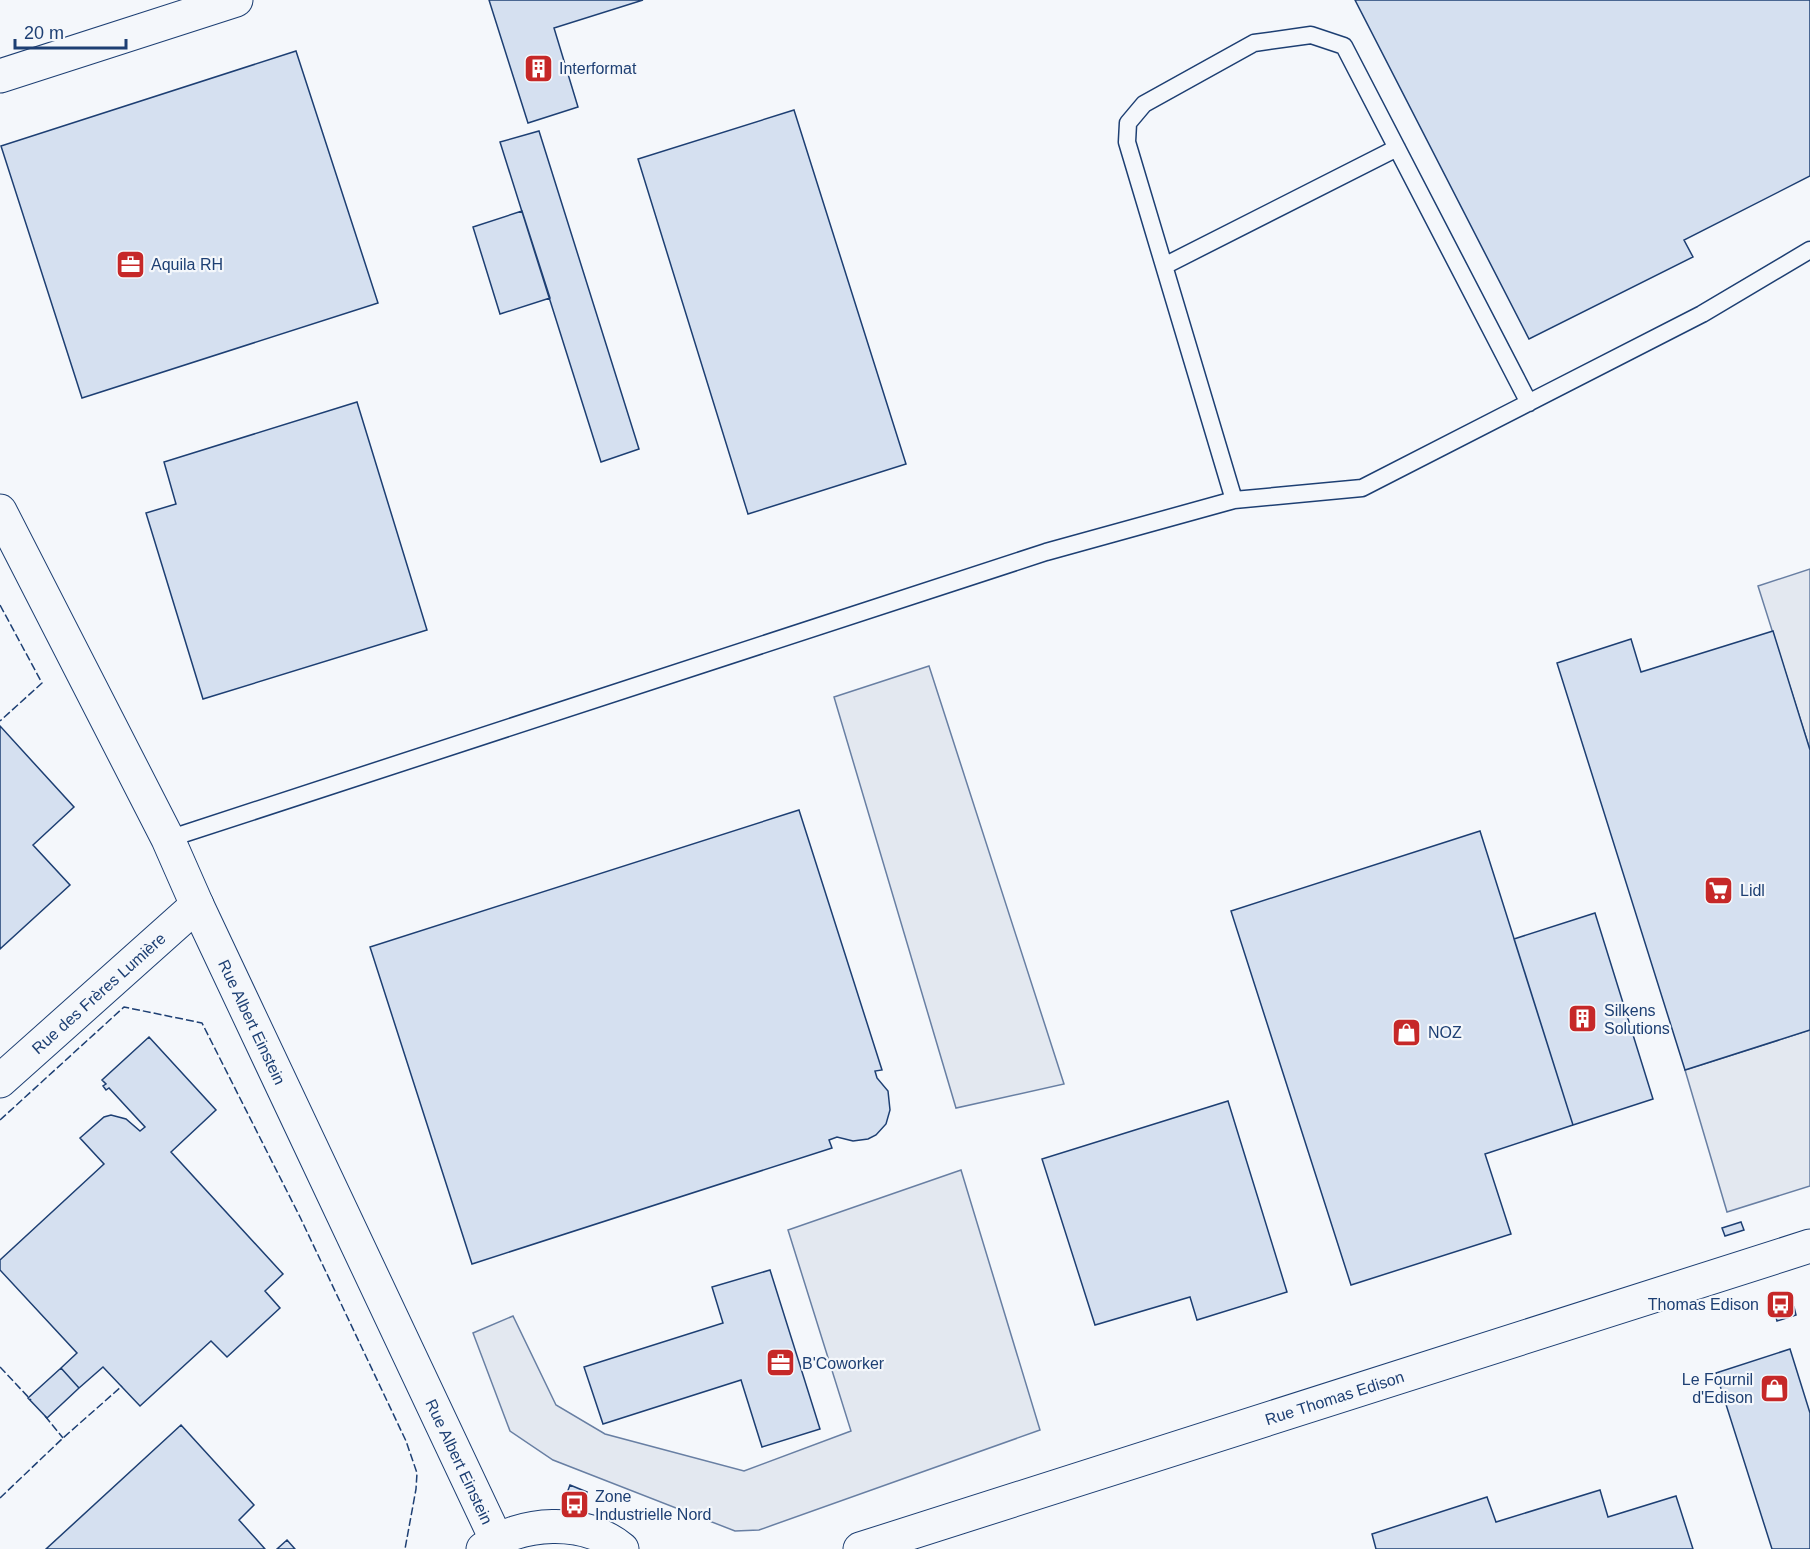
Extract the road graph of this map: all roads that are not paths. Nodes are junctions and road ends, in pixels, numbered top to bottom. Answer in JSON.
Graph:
{"nodes":[{"id":1,"x":236,"y":0,"type":"edge"},
{"id":2,"x":0,"y":76,"type":"edge"},
{"id":3,"x":1397,"y":148,"type":"junction"},
{"id":4,"x":1810,"y":250,"type":"edge"},
{"id":5,"x":1164,"y":266,"type":"junction"},
{"id":6,"x":1529,"y":403,"type":"junction"},
{"id":7,"x":1234,"y":500,"type":"junction"},
{"id":8,"x":0,"y":511,"type":"edge"},
{"id":9,"x":168,"y":839,"type":"junction"},
{"id":10,"x":197,"y":905,"type":"junction"},
{"id":11,"x":0,"y":1081,"type":"edge"},
{"id":12,"x":1810,"y":1246,"type":"edge"},
{"id":13,"x":489,"y":1544,"type":"edge"},
{"id":14,"x":622,"y":1549,"type":"edge"},
{"id":15,"x":860,"y":1549,"type":"edge"}],
"edges":[{"from":1,"to":2,"type":"street"},
{"from":3,"to":5,"type":"lane"},
{"from":3,"to":5,"type":"lane"},
{"from":3,"to":6,"type":"lane"},
{"from":4,"to":6,"type":"lane"},
{"from":5,"to":7,"type":"lane"},
{"from":6,"to":7,"type":"lane"},
{"from":7,"to":9,"type":"lane"},
{"from":8,"to":9,"type":"street","name":"Rue Albert Einstein"},
{"from":9,"to":10,"type":"street","name":"Rue Albert Einstein"},
{"from":10,"to":11,"type":"street","name":"Rue des Frères Lumière"},
{"from":10,"to":13,"type":"street","name":"Rue Albert Einstein"},
{"from":12,"to":15,"type":"street","name":"Rue Thomas Edison"},
{"from":13,"to":14,"type":"street"}]}
